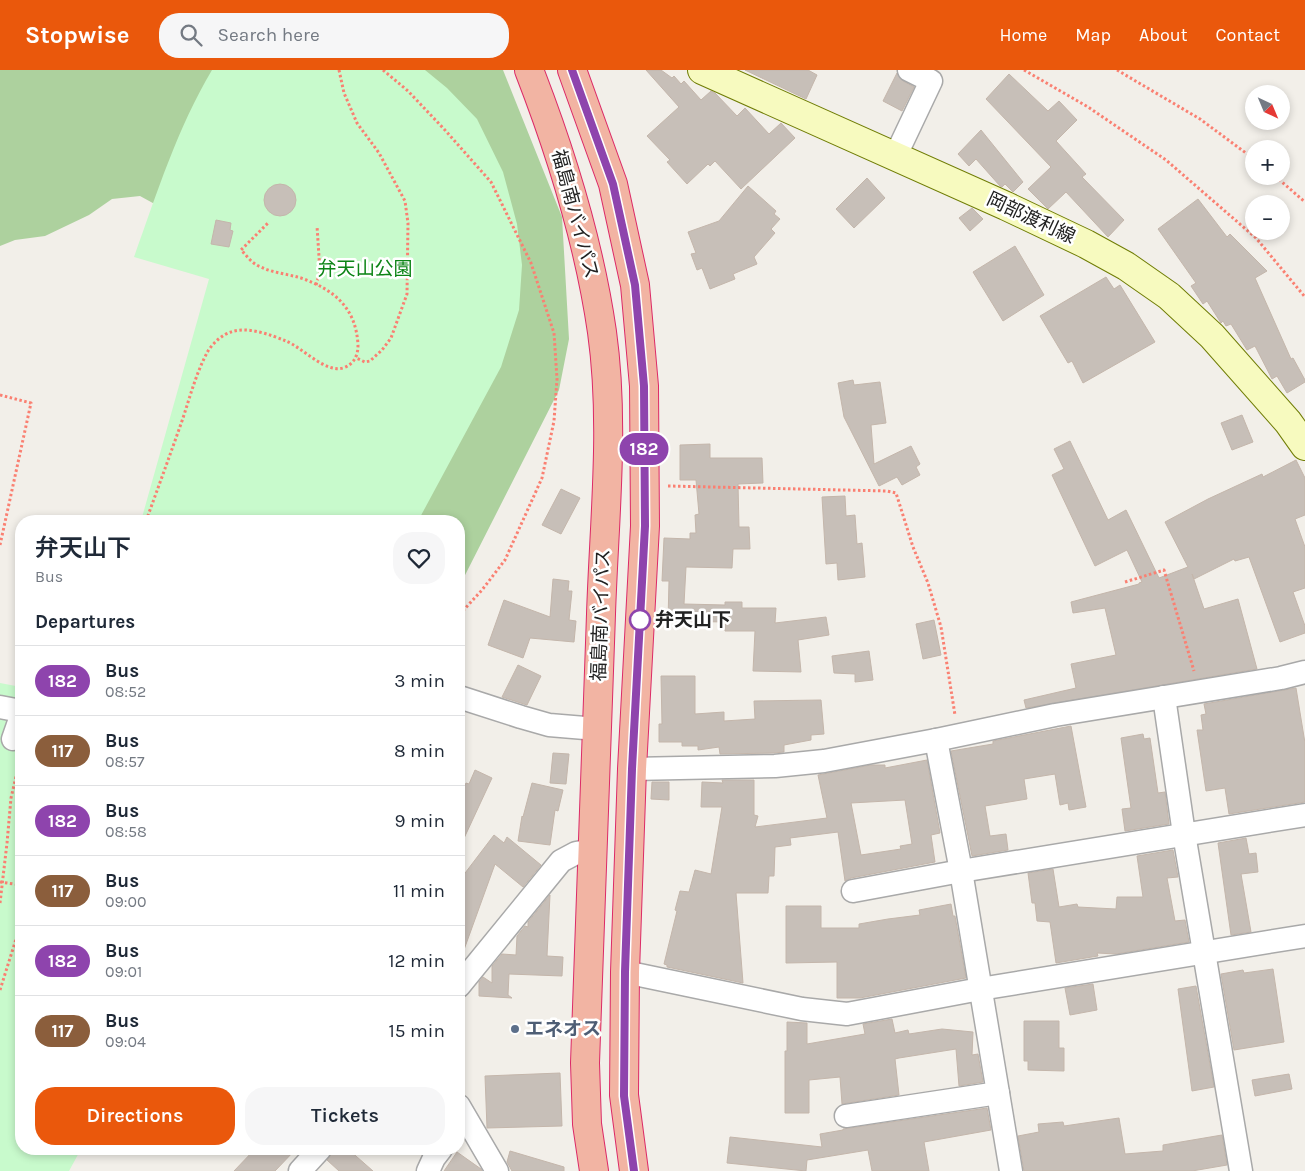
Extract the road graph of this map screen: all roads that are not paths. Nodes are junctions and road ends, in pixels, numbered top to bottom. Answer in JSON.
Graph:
{"nodes":[{"id":1,"x":529,"y":70,"type":"edge"},
{"id":2,"x":572,"y":70,"type":"edge"},
{"id":3,"x":702,"y":70,"type":"edge"},
{"id":4,"x":909,"y":70,"type":"edge"},
{"id":5,"x":895,"y":156,"type":"junction"},
{"id":6,"x":1305,"y":446,"type":"edge"},
{"id":7,"x":1305,"y":672,"type":"edge"},
{"id":8,"x":1164,"y":697,"type":"junction"},
{"id":9,"x":465,"y":699,"type":"edge"},
{"id":10,"x":0,"y":707,"type":"edge"},
{"id":11,"x":15,"y":710,"type":"edge"},
{"id":12,"x":597,"y":729,"type":"junction"},
{"id":13,"x":15,"y":733,"type":"edge"},
{"id":14,"x":13,"y":739,"type":"road end"},
{"id":15,"x":936,"y":740,"type":"junction"},
{"id":16,"x":632,"y":769,"type":"junction"},
{"id":17,"x":1305,"y":815,"type":"edge"},
{"id":18,"x":1184,"y":834,"type":"junction"},
{"id":19,"x":592,"y":850,"type":"junction"},
{"id":20,"x":961,"y":871,"type":"junction"},
{"id":21,"x":853,"y":891,"type":"dead end"},
{"id":22,"x":1305,"y":936,"type":"edge"},
{"id":23,"x":1205,"y":954,"type":"junction"},
{"id":24,"x":625,"y":972,"type":"junction"},
{"id":25,"x":465,"y":979,"type":"edge"},
{"id":26,"x":980,"y":989,"type":"junction"},
{"id":27,"x":998,"y":1093,"type":"junction"},
{"id":28,"x":846,"y":1116,"type":"dead end"},
{"id":29,"x":465,"y":1123,"type":"edge"},
{"id":30,"x":315,"y":1155,"type":"edge"},
{"id":31,"x":436,"y":1155,"type":"edge"},
{"id":32,"x":300,"y":1171,"type":"edge"},
{"id":33,"x":428,"y":1171,"type":"edge"},
{"id":34,"x":497,"y":1171,"type":"edge"},
{"id":35,"x":594,"y":1171,"type":"edge"},
{"id":36,"x":634,"y":1171,"type":"edge"},
{"id":37,"x":1011,"y":1171,"type":"edge"},
{"id":38,"x":1241,"y":1171,"type":"edge"}],
"edges":[{"from":1,"to":12,"type":"highway","name":"福島南バイパス"},
{"from":2,"to":16,"type":"highway","name":"福島南バイパス"},
{"from":3,"to":5,"type":"main road","name":"岡部渡利線"},
{"from":4,"to":5,"type":"street"},
{"from":5,"to":6,"type":"main road","name":"岡部渡利線"},
{"from":7,"to":8,"type":"street"},
{"from":8,"to":15,"type":"street"},
{"from":8,"to":18,"type":"street"},
{"from":9,"to":12,"type":"street"},
{"from":10,"to":11,"type":"street"},
{"from":12,"to":19,"type":"highway","name":"福島南バイパス"},
{"from":13,"to":14,"type":"street"},
{"from":15,"to":16,"type":"street"},
{"from":15,"to":20,"type":"street"},
{"from":16,"to":24,"type":"highway","name":"福島南バイパス"},
{"from":17,"to":18,"type":"street"},
{"from":18,"to":20,"type":"street"},
{"from":18,"to":23,"type":"street"},
{"from":19,"to":25,"type":"street"},
{"from":19,"to":35,"type":"highway","name":"福島南バイパス"},
{"from":20,"to":21,"type":"street"},
{"from":20,"to":26,"type":"street"},
{"from":22,"to":23,"type":"street"},
{"from":23,"to":26,"type":"street"},
{"from":23,"to":38,"type":"street"},
{"from":24,"to":26,"type":"street"},
{"from":24,"to":36,"type":"highway","name":"福島南バイパス"},
{"from":26,"to":27,"type":"street"},
{"from":27,"to":28,"type":"street"},
{"from":27,"to":37,"type":"street"},
{"from":29,"to":34,"type":"street"},
{"from":30,"to":32,"type":"street"},
{"from":31,"to":33,"type":"street"}]}
